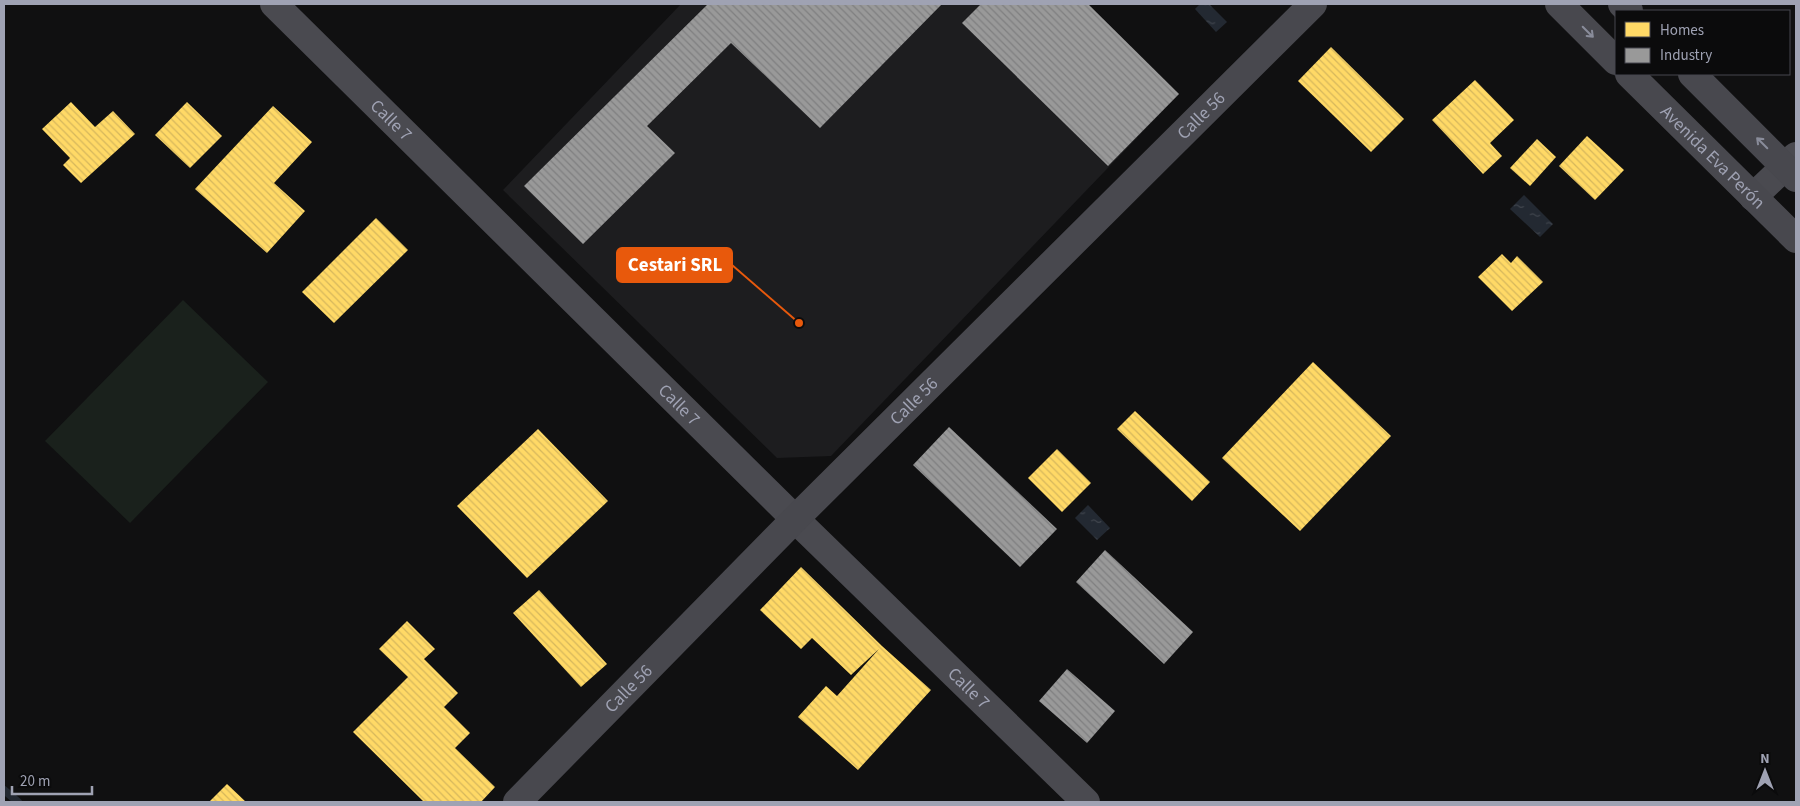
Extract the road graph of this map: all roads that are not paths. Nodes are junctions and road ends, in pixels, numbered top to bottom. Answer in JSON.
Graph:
{"nodes":[{"id":1,"x":274,"y":4,"type":"edge"},
{"id":2,"x":1313,"y":4,"type":"edge"},
{"id":3,"x":1559,"y":4,"type":"edge"},
{"id":4,"x":1615,"y":60,"type":"edge"},
{"id":5,"x":1630,"y":75,"type":"edge"},
{"id":6,"x":1693,"y":75,"type":"edge"},
{"id":7,"x":1793,"y":167,"type":"edge"},
{"id":8,"x":1753,"y":197,"type":"junction"},
{"id":9,"x":1793,"y":228,"type":"edge"},
{"id":10,"x":796,"y":519,"type":"junction"},
{"id":11,"x":517,"y":802,"type":"edge"},
{"id":12,"x":1086,"y":802,"type":"edge"}],
"edges":[{"from":1,"to":10,"type":"street","name":"Calle 7"},
{"from":2,"to":10,"type":"main road","name":"Calle 56"},
{"from":3,"to":4,"type":"main road","one_way":true},
{"from":5,"to":8,"type":"main road","name":"Avenida Eva Perón"},
{"from":7,"to":6,"type":"main road","one_way":true},
{"from":7,"to":8,"type":"street"},
{"from":8,"to":9,"type":"main road","name":"Avenida Eva Perón"},
{"from":10,"to":11,"type":"main road","name":"Calle 56"},
{"from":10,"to":12,"type":"street","name":"Calle 7"}]}
